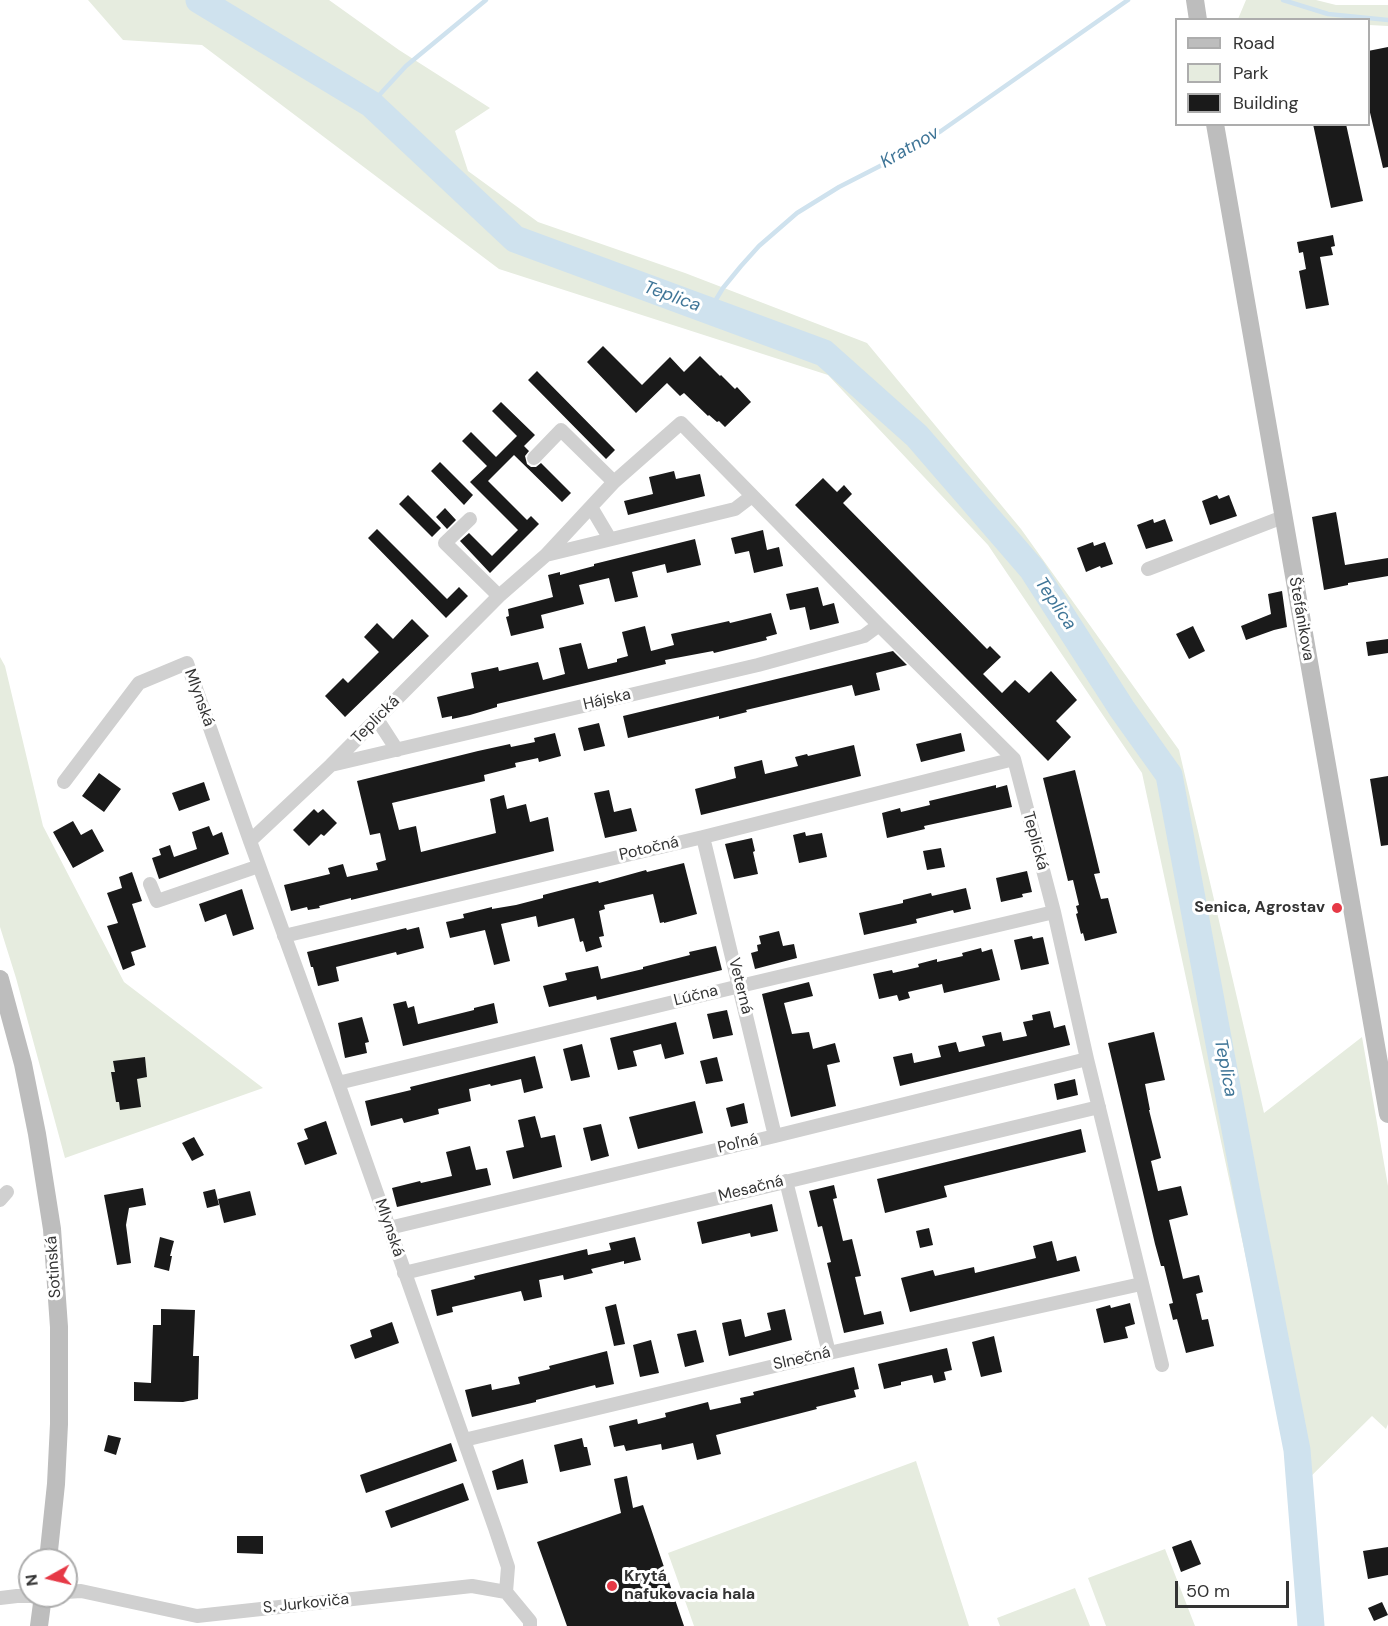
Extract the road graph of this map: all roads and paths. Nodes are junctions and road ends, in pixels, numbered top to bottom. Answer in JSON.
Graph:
{"nodes":[{"id":1,"x":1195,"y":0,"type":"edge"},
{"id":2,"x":1198,"y":18,"type":"edge"},
{"id":3,"x":1215,"y":126,"type":"edge"},
{"id":4,"x":534,"y":458,"type":"dead end"},
{"id":5,"x":614,"y":482,"type":"junction"},
{"id":6,"x":752,"y":496,"type":"junction"},
{"id":7,"x":591,"y":507,"type":"junction"},
{"id":8,"x":1283,"y":517,"type":"junction"},
{"id":9,"x":470,"y":519,"type":"dead end"},
{"id":10,"x":610,"y":539,"type":"junction"},
{"id":11,"x":546,"y":555,"type":"junction"},
{"id":12,"x":1148,"y":569,"type":"dead end"},
{"id":13,"x":499,"y":596,"type":"junction"},
{"id":14,"x":879,"y":625,"type":"junction"},
{"id":15,"x":377,"y":719,"type":"junction"},
{"id":16,"x":397,"y":750,"type":"junction"},
{"id":17,"x":1014,"y":759,"type":"junction"},
{"id":18,"x":331,"y":765,"type":"junction"},
{"id":19,"x":64,"y":782,"type":"dead end"},
{"id":20,"x":703,"y":837,"type":"junction"},
{"id":21,"x":249,"y":841,"type":"junction"},
{"id":22,"x":259,"y":866,"type":"junction"},
{"id":23,"x":150,"y":884,"type":"dead end"},
{"id":24,"x":1054,"y":912,"type":"junction"},
{"id":25,"x":284,"y":936,"type":"junction"},
{"id":26,"x":0,"y":979,"type":"edge"},
{"id":27,"x":740,"y":986,"type":"junction"},
{"id":28,"x":1087,"y":1059,"type":"junction"},
{"id":29,"x":338,"y":1083,"type":"junction"},
{"id":30,"x":1099,"y":1107,"type":"junction"},
{"id":31,"x":1388,"y":1114,"type":"edge"},
{"id":32,"x":775,"y":1136,"type":"junction"},
{"id":33,"x":786,"y":1181,"type":"junction"},
{"id":34,"x":389,"y":1228,"type":"junction"},
{"id":35,"x":404,"y":1273,"type":"junction"},
{"id":36,"x":1141,"y":1284,"type":"junction"},
{"id":37,"x":829,"y":1353,"type":"junction"},
{"id":38,"x":1162,"y":1365,"type":"dead end"},
{"id":39,"x":464,"y":1440,"type":"junction"},
{"id":40,"x":49,"y":1548,"type":"edge"},
{"id":41,"x":78,"y":1592,"type":"edge"},
{"id":42,"x":506,"y":1592,"type":"junction"},
{"id":43,"x":18,"y":1596,"type":"edge"},
{"id":44,"x":0,"y":1598,"type":"edge"},
{"id":45,"x":41,"y":1608,"type":"edge"},
{"id":46,"x":39,"y":1626,"type":"edge"},
{"id":47,"x":530,"y":1626,"type":"edge"}],
"edges":[{"from":1,"to":2,"type":"street"},
{"from":3,"to":8,"type":"street","name":"Štefánikova"},
{"from":4,"to":5,"type":"street"},
{"from":5,"to":6,"type":"street","name":"Teplická"},
{"from":5,"to":7,"type":"street","name":"Teplická"},
{"from":6,"to":10,"type":"street","name":"Teplická"},
{"from":6,"to":14,"type":"street","name":"Teplická"},
{"from":7,"to":10,"type":"street"},
{"from":7,"to":11,"type":"street","name":"Teplická"},
{"from":8,"to":12,"type":"street"},
{"from":8,"to":31,"type":"street","name":"Štefánikova"},
{"from":9,"to":13,"type":"street"},
{"from":10,"to":11,"type":"street","name":"Teplická"},
{"from":11,"to":13,"type":"street","name":"Teplická"},
{"from":13,"to":15,"type":"street","name":"Teplická"},
{"from":14,"to":16,"type":"street","name":"Hájska"},
{"from":14,"to":17,"type":"street","name":"Teplická"},
{"from":15,"to":16,"type":"street"},
{"from":15,"to":18,"type":"street","name":"Teplická"},
{"from":16,"to":18,"type":"street","name":"Hájska"},
{"from":17,"to":20,"type":"street","name":"Potočná"},
{"from":17,"to":24,"type":"street","name":"Teplická"},
{"from":18,"to":21,"type":"street","name":"Teplická"},
{"from":19,"to":21,"type":"street","name":"Mlynská"},
{"from":20,"to":25,"type":"street","name":"Potočná"},
{"from":20,"to":27,"type":"street","name":"Veterná"},
{"from":21,"to":22,"type":"street","name":"Mlynská"},
{"from":22,"to":23,"type":"street"},
{"from":22,"to":25,"type":"street","name":"Mlynská"},
{"from":24,"to":27,"type":"street","name":"Lúčna"},
{"from":24,"to":28,"type":"street","name":"Teplická"},
{"from":25,"to":29,"type":"street","name":"Mlynská"},
{"from":26,"to":40,"type":"street","name":"Sotinská"},
{"from":27,"to":29,"type":"street","name":"Lúčna"},
{"from":27,"to":32,"type":"street","name":"Veterná"},
{"from":28,"to":30,"type":"street","name":"Teplická"},
{"from":28,"to":32,"type":"street","name":"Poľná"},
{"from":29,"to":34,"type":"street","name":"Mlynská"},
{"from":30,"to":33,"type":"street","name":"Mesačná"},
{"from":30,"to":36,"type":"street","name":"Teplická"},
{"from":32,"to":34,"type":"street","name":"Poľná"},
{"from":33,"to":35,"type":"street","name":"Mesačná"},
{"from":33,"to":37,"type":"street"},
{"from":34,"to":35,"type":"street","name":"Mlynská"},
{"from":35,"to":39,"type":"street","name":"Mlynská"},
{"from":36,"to":37,"type":"street","name":"Slnečná"},
{"from":36,"to":38,"type":"street","name":"Teplická"},
{"from":37,"to":39,"type":"street","name":"Slnečná"},
{"from":39,"to":42,"type":"street","name":"Mlynská"},
{"from":41,"to":42,"type":"street","name":"S. Jurkoviča"},
{"from":42,"to":47,"type":"street"},
{"from":43,"to":44,"type":"street"},
{"from":45,"to":46,"type":"street"}]}
